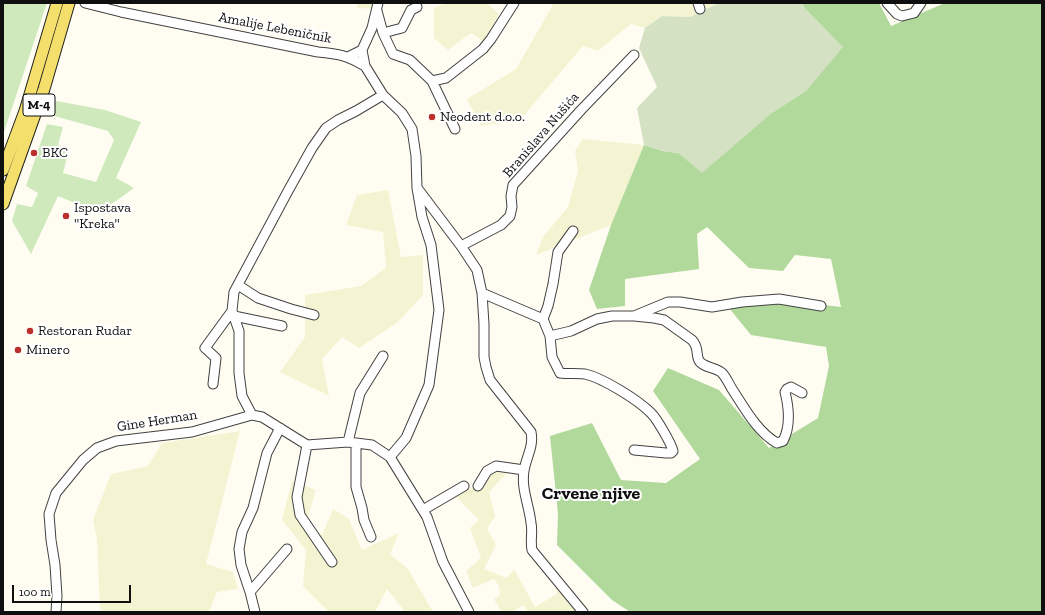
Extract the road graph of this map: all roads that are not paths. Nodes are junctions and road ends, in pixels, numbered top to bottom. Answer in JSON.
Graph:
{"nodes":[{"id":1,"x":57,"y":3,"type":"edge"},
{"id":2,"x":68,"y":3,"type":"edge"},
{"id":3,"x":85,"y":3,"type":"edge"},
{"id":4,"x":514,"y":3,"type":"edge"},
{"id":5,"x":887,"y":3,"type":"edge"},
{"id":6,"x":921,"y":3,"type":"edge"},
{"id":7,"x":377,"y":7,"type":"edge"},
{"id":8,"x":417,"y":7,"type":"dead end"},
{"id":9,"x":384,"y":33,"type":"junction"},
{"id":10,"x":362,"y":50,"type":"junction"},
{"id":11,"x":634,"y":55,"type":"dead end"},
{"id":12,"x":348,"y":57,"type":"junction"},
{"id":13,"x":365,"y":66,"type":"junction"},
{"id":14,"x":432,"y":81,"type":"junction"},
{"id":15,"x":383,"y":95,"type":"junction"},
{"id":16,"x":455,"y":129,"type":"dead end"},
{"id":17,"x":3,"y":170,"type":"edge"},
{"id":18,"x":417,"y":188,"type":"junction"},
{"id":19,"x":3,"y":204,"type":"edge"},
{"id":20,"x":573,"y":231,"type":"dead end"},
{"id":21,"x":462,"y":246,"type":"junction"},
{"id":22,"x":238,"y":285,"type":"junction"},
{"id":23,"x":482,"y":293,"type":"junction"},
{"id":24,"x":821,"y":306,"type":"dead end"},
{"id":25,"x":233,"y":313,"type":"junction"},
{"id":26,"x":314,"y":315,"type":"dead end"},
{"id":27,"x":634,"y":316,"type":"junction"},
{"id":28,"x":543,"y":319,"type":"junction"},
{"id":29,"x":282,"y":326,"type":"dead end"},
{"id":30,"x":550,"y":336,"type":"junction"},
{"id":31,"x":383,"y":356,"type":"dead end"},
{"id":32,"x":213,"y":384,"type":"dead end"},
{"id":33,"x":802,"y":393,"type":"dead end"},
{"id":34,"x":252,"y":415,"type":"junction"},
{"id":35,"x":280,"y":428,"type":"junction"},
{"id":36,"x":352,"y":443,"type":"junction"},
{"id":37,"x":307,"y":445,"type":"junction"},
{"id":38,"x":634,"y":450,"type":"dead end"},
{"id":39,"x":390,"y":457,"type":"junction"},
{"id":40,"x":524,"y":470,"type":"junction"},
{"id":41,"x":464,"y":486,"type":"dead end"},
{"id":42,"x":478,"y":486,"type":"dead end"},
{"id":43,"x":423,"y":510,"type":"junction"},
{"id":44,"x":371,"y":537,"type":"dead end"},
{"id":45,"x":287,"y":549,"type":"dead end"},
{"id":46,"x":332,"y":562,"type":"dead end"},
{"id":47,"x":250,"y":592,"type":"junction"},
{"id":48,"x":56,"y":612,"type":"edge"},
{"id":49,"x":255,"y":612,"type":"edge"},
{"id":50,"x":469,"y":612,"type":"edge"},
{"id":51,"x":583,"y":612,"type":"edge"}],
"edges":[{"from":1,"to":17,"type":"main road","number":"M-4"},
{"from":2,"to":19,"type":"main road","number":"M-4"},
{"from":3,"to":12,"type":"street","name":"Amalije Lebeničnik"},
{"from":4,"to":14,"type":"street"},
{"from":5,"to":6,"type":"street"},
{"from":7,"to":9,"type":"street"},
{"from":7,"to":10,"type":"street"},
{"from":8,"to":9,"type":"street"},
{"from":9,"to":14,"type":"street"},
{"from":10,"to":12,"type":"street"},
{"from":10,"to":13,"type":"street"},
{"from":11,"to":21,"type":"street","name":"Branislava Nušića"},
{"from":12,"to":13,"type":"street","name":"Amalije Lebeničnik"},
{"from":13,"to":15,"type":"street"},
{"from":14,"to":16,"type":"street"},
{"from":15,"to":18,"type":"street"},
{"from":15,"to":22,"type":"street"},
{"from":18,"to":21,"type":"street"},
{"from":18,"to":39,"type":"street"},
{"from":20,"to":28,"type":"street"},
{"from":21,"to":23,"type":"street"},
{"from":22,"to":25,"type":"street"},
{"from":22,"to":26,"type":"street"},
{"from":23,"to":28,"type":"street"},
{"from":23,"to":40,"type":"street"},
{"from":24,"to":27,"type":"street"},
{"from":25,"to":29,"type":"street"},
{"from":25,"to":32,"type":"street"},
{"from":25,"to":34,"type":"street"},
{"from":27,"to":30,"type":"street"},
{"from":27,"to":33,"type":"street"},
{"from":28,"to":30,"type":"street"},
{"from":30,"to":38,"type":"street"},
{"from":31,"to":36,"type":"street"},
{"from":34,"to":35,"type":"street"},
{"from":34,"to":48,"type":"street","name":"Gine Herman"},
{"from":35,"to":37,"type":"street"},
{"from":35,"to":47,"type":"street"},
{"from":36,"to":37,"type":"street"},
{"from":36,"to":39,"type":"street"},
{"from":36,"to":44,"type":"street"},
{"from":37,"to":46,"type":"street"},
{"from":39,"to":43,"type":"street"},
{"from":40,"to":42,"type":"street"},
{"from":40,"to":51,"type":"street"},
{"from":41,"to":43,"type":"street"},
{"from":43,"to":50,"type":"street"},
{"from":45,"to":47,"type":"street"},
{"from":47,"to":49,"type":"street"}]}
